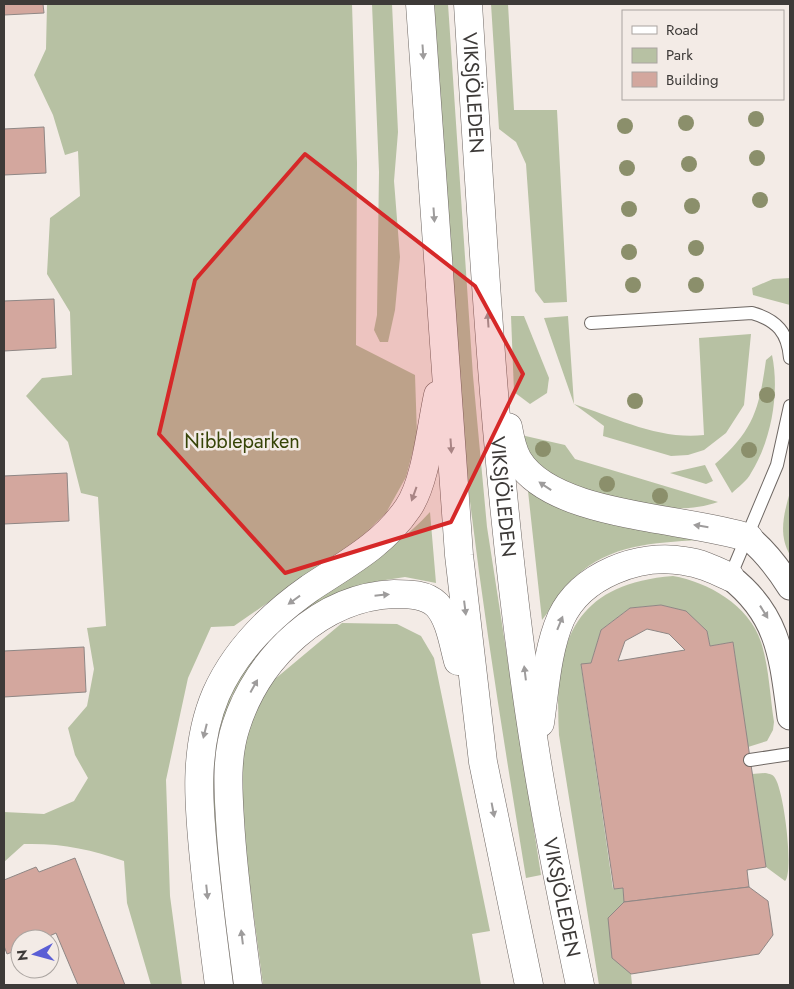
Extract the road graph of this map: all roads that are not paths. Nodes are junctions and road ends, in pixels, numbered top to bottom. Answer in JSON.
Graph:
{"nodes":[{"id":1,"x":420,"y":4,"type":"edge"},
{"id":2,"x":468,"y":4,"type":"edge"},
{"id":3,"x":591,"y":323,"type":"dead end"},
{"id":4,"x":490,"y":351,"type":"junction"},
{"id":5,"x":790,"y":358,"type":"edge"},
{"id":6,"x":444,"y":362,"type":"junction"},
{"id":7,"x":790,"y":406,"type":"edge"},
{"id":8,"x":748,"y":538,"type":"junction"},
{"id":9,"x":730,"y":577,"type":"junction"},
{"id":10,"x":790,"y":587,"type":"edge"},
{"id":11,"x":790,"y":716,"type":"edge"},
{"id":12,"x":790,"y":754,"type":"edge"},
{"id":13,"x":536,"y":756,"type":"junction"},
{"id":14,"x":750,"y":760,"type":"dead end"},
{"id":15,"x":484,"y":762,"type":"junction"},
{"id":16,"x":579,"y":980,"type":"edge"},
{"id":17,"x":529,"y":984,"type":"edge"},
{"id":18,"x":219,"y":985,"type":"edge"},
{"id":19,"x":248,"y":985,"type":"edge"}],
"edges":[{"from":1,"to":6,"type":"main road","one_way":true},
{"from":4,"to":2,"type":"main road","name":"VIKSJÖLEDEN","one_way":true},
{"from":3,"to":5,"type":"lane"},
{"from":8,"to":4,"type":"main road","one_way":true},
{"from":13,"to":4,"type":"main road","name":"VIKSJÖLEDEN","one_way":true},
{"from":6,"to":15,"type":"main road","one_way":true},
{"from":6,"to":18,"type":"main road","one_way":true},
{"from":7,"to":8,"type":"lane"},
{"from":8,"to":9,"type":"lane"},
{"from":8,"to":10,"type":"street"},
{"from":9,"to":11,"type":"street","one_way":true},
{"from":13,"to":9,"type":"main road","one_way":true},
{"from":12,"to":14,"type":"lane"},
{"from":13,"to":16,"type":"main road","name":"VIKSJÖLEDEN"},
{"from":15,"to":17,"type":"main road","one_way":true},
{"from":19,"to":15,"type":"main road","one_way":true}]}
